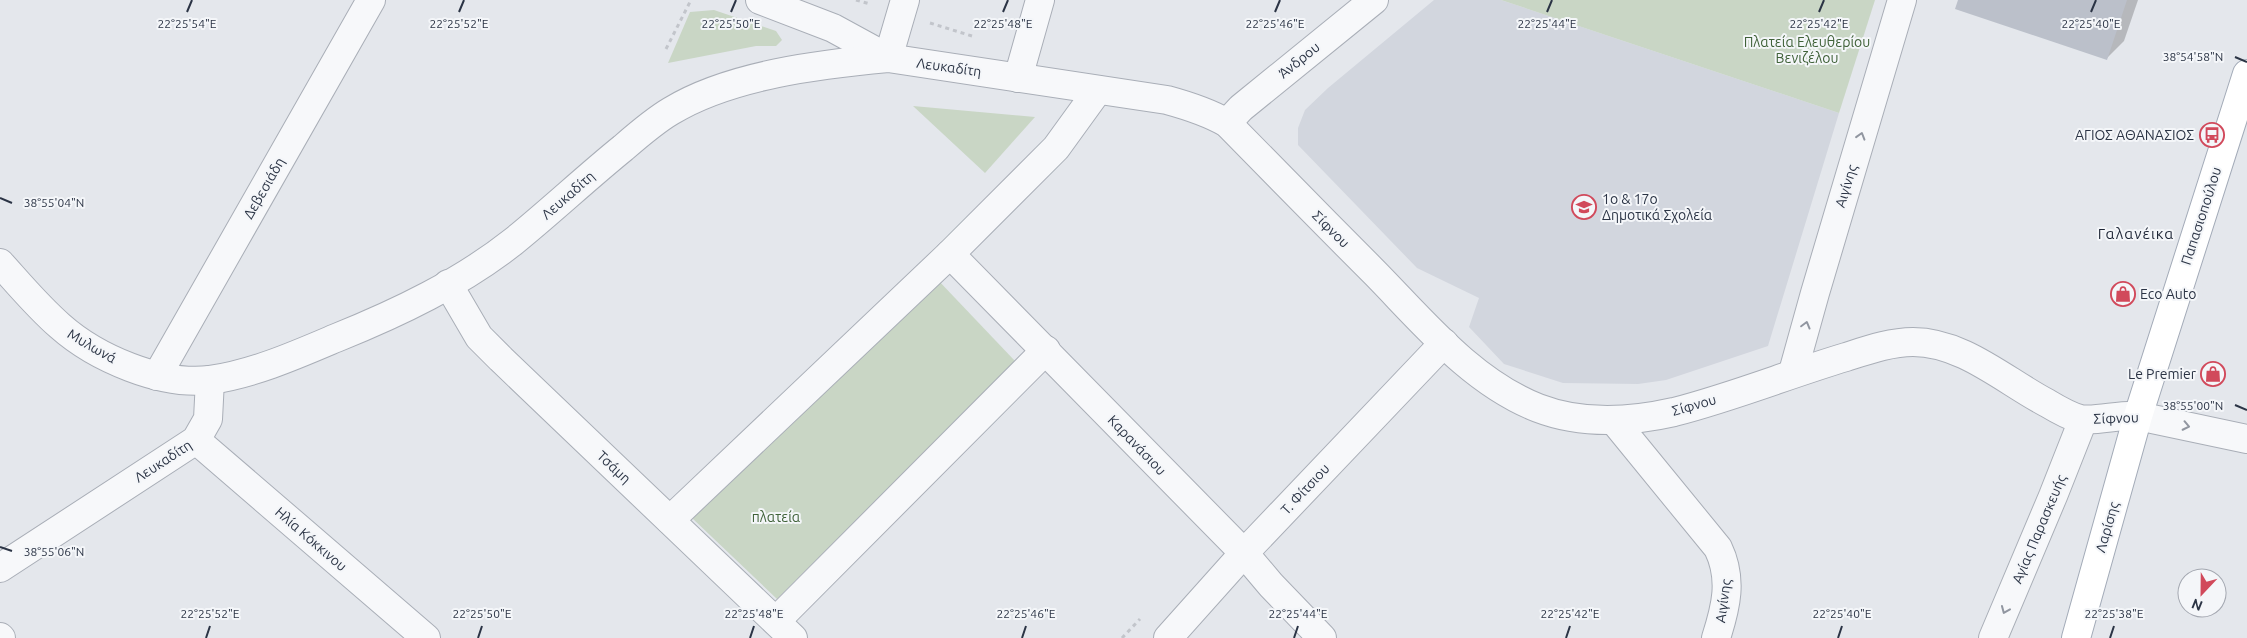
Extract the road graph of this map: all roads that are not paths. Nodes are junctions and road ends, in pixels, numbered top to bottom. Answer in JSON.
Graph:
{"nodes":[{"id":1,"x":371,"y":0,"type":"edge"},
{"id":2,"x":760,"y":0,"type":"edge"},
{"id":3,"x":1040,"y":0,"type":"edge"},
{"id":4,"x":1374,"y":0,"type":"edge"},
{"id":5,"x":1902,"y":0,"type":"edge"},
{"id":6,"x":903,"y":7,"type":"edge"},
{"id":7,"x":888,"y":58,"type":"junction"},
{"id":8,"x":1022,"y":65,"type":"junction"},
{"id":9,"x":2247,"y":74,"type":"edge"},
{"id":10,"x":1098,"y":90,"type":"junction"},
{"id":11,"x":1227,"y":123,"type":"junction"},
{"id":12,"x":950,"y":254,"type":"junction"},
{"id":13,"x":0,"y":263,"type":"edge"},
{"id":14,"x":448,"y":284,"type":"junction"},
{"id":15,"x":1444,"y":343,"type":"junction"},
{"id":16,"x":1046,"y":350,"type":"junction"},
{"id":17,"x":1793,"y":372,"type":"junction"},
{"id":18,"x":156,"y":376,"type":"junction"},
{"id":19,"x":210,"y":380,"type":"junction"},
{"id":20,"x":2138,"y":416,"type":"junction"},
{"id":21,"x":2083,"y":420,"type":"junction"},
{"id":22,"x":1615,"y":422,"type":"junction"},
{"id":23,"x":2247,"y":439,"type":"edge"},
{"id":24,"x":196,"y":440,"type":"junction"},
{"id":25,"x":670,"y":520,"type":"junction"},
{"id":26,"x":1244,"y":553,"type":"junction"},
{"id":27,"x":0,"y":568,"type":"edge"},
{"id":28,"x":785,"y":630,"type":"edge"},
{"id":29,"x":426,"y":638,"type":"edge"},
{"id":30,"x":1168,"y":638,"type":"edge"},
{"id":31,"x":1322,"y":638,"type":"edge"},
{"id":32,"x":1716,"y":638,"type":"edge"},
{"id":33,"x":1993,"y":638,"type":"edge"},
{"id":34,"x":2076,"y":638,"type":"edge"}],
"edges":[{"from":1,"to":18,"type":"street","name":"Δεβεσιάδη"},
{"from":2,"to":7,"type":"street"},
{"from":3,"to":8,"type":"street"},
{"from":4,"to":11,"type":"street","name":"Άνδρου"},
{"from":17,"to":5,"type":"street","name":"Αιγίνης","one_way":true},
{"from":6,"to":7,"type":"street"},
{"from":7,"to":8,"type":"street","name":"Λευκαδίτη"},
{"from":7,"to":14,"type":"street","name":"Λευκαδίτη"},
{"from":8,"to":10,"type":"street","name":"Λευκαδίτη"},
{"from":9,"to":20,"type":"main road","name":"Παπασιοπούλου"},
{"from":10,"to":11,"type":"street","name":"Λευκαδίτη"},
{"from":10,"to":12,"type":"street"},
{"from":11,"to":15,"type":"street","name":"Σίφνου"},
{"from":12,"to":16,"type":"street","name":"Καρανάσιου"},
{"from":12,"to":25,"type":"street"},
{"from":13,"to":18,"type":"street","name":"Μυλωνά"},
{"from":14,"to":19,"type":"street","name":"Λευκαδίτη"},
{"from":14,"to":25,"type":"street","name":"Τσάμη"},
{"from":15,"to":22,"type":"street","name":"Σίφνου"},
{"from":15,"to":26,"type":"street","name":"Τ. Φίτσιου"},
{"from":16,"to":26,"type":"street","name":"Καρανάσιου"},
{"from":16,"to":28,"type":"street"},
{"from":17,"to":21,"type":"street","name":"Σίφνου"},
{"from":17,"to":22,"type":"street","name":"Σίφνου"},
{"from":18,"to":19,"type":"street","name":"Μυλωνά"},
{"from":19,"to":24,"type":"street","name":"Λευκαδίτη"},
{"from":20,"to":21,"type":"street","name":"Σίφνου"},
{"from":20,"to":23,"type":"street","name":"Σίφνου","one_way":true},
{"from":20,"to":34,"type":"main road","name":"Λαρίσης"},
{"from":21,"to":33,"type":"street","name":"Αγίας Παρασκευής","one_way":true},
{"from":22,"to":32,"type":"street","name":"Αιγίνης"},
{"from":24,"to":27,"type":"street","name":"Λευκαδίτη"},
{"from":24,"to":29,"type":"street","name":"Ηλία Κόκκινου"},
{"from":25,"to":28,"type":"street","name":"Τσάμη"},
{"from":26,"to":30,"type":"street","name":"Τ. Φίτσιου"},
{"from":26,"to":31,"type":"street","name":"Καρανάσιου"}]}
